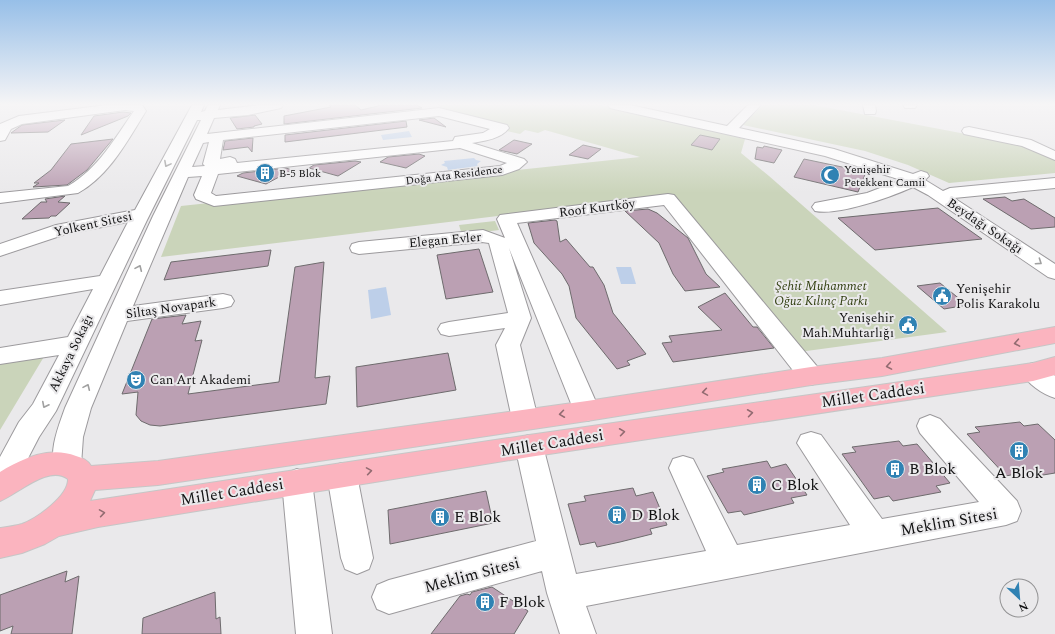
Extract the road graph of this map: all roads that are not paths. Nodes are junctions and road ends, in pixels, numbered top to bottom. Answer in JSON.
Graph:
{"nodes":[{"id":1,"x":124,"y":135,"type":"edge"},
{"id":2,"x":195,"y":135,"type":"edge"},
{"id":3,"x":225,"y":135,"type":"edge"},
{"id":4,"x":490,"y":135,"type":"edge"},
{"id":5,"x":759,"y":135,"type":"edge"},
{"id":6,"x":989,"y":135,"type":"edge"},
{"id":7,"x":212,"y":136,"type":"junction"},
{"id":8,"x":1055,"y":156,"type":"edge"},
{"id":9,"x":212,"y":170,"type":"junction"},
{"id":10,"x":182,"y":173,"type":"junction"},
{"id":11,"x":918,"y":178,"type":"junction"},
{"id":12,"x":1055,"y":183,"type":"edge"},
{"id":13,"x":950,"y":193,"type":"junction"},
{"id":14,"x":0,"y":198,"type":"edge"},
{"id":15,"x":820,"y":207,"type":"dead end"},
{"id":16,"x":162,"y":216,"type":"junction"},
{"id":17,"x":139,"y":217,"type":"junction"},
{"id":18,"x":359,"y":248,"type":"dead end"},
{"id":19,"x":0,"y":250,"type":"edge"},
{"id":20,"x":1055,"y":259,"type":"edge"},
{"id":21,"x":1055,"y":273,"type":"edge"},
{"id":22,"x":107,"y":281,"type":"junction"},
{"id":23,"x":0,"y":298,"type":"edge"},
{"id":24,"x":223,"y":301,"type":"dead end"},
{"id":25,"x":119,"y":315,"type":"junction"},
{"id":26,"x":520,"y":318,"type":"junction"},
{"id":27,"x":449,"y":329,"type":"dead end"},
{"id":28,"x":1055,"y":336,"type":"edge"},
{"id":29,"x":76,"y":344,"type":"junction"},
{"id":30,"x":0,"y":356,"type":"edge"},
{"id":31,"x":1044,"y":369,"type":"edge"},
{"id":32,"x":811,"y":376,"type":"junction"},
{"id":33,"x":1055,"y":389,"type":"edge"},
{"id":34,"x":587,"y":410,"type":"junction"},
{"id":35,"x":930,"y":426,"type":"dead end"},
{"id":36,"x":527,"y":433,"type":"junction"},
{"id":37,"x":811,"y":443,"type":"dead end"},
{"id":38,"x":683,"y":468,"type":"dead end"},
{"id":39,"x":75,"y":472,"type":"junction"},
{"id":40,"x":342,"y":475,"type":"junction"},
{"id":41,"x":297,"y":482,"type":"junction"},
{"id":42,"x":0,"y":484,"type":"edge"},
{"id":43,"x":0,"y":488,"type":"edge"},
{"id":44,"x":50,"y":524,"type":"junction"},
{"id":45,"x":875,"y":535,"type":"junction"},
{"id":46,"x":0,"y":543,"type":"edge"},
{"id":47,"x":554,"y":552,"type":"junction"},
{"id":48,"x":358,"y":558,"type":"dead end"},
{"id":49,"x":728,"y":562,"type":"junction"},
{"id":50,"x":564,"y":593,"type":"junction"},
{"id":51,"x":389,"y":597,"type":"dead end"},
{"id":52,"x":314,"y":634,"type":"edge"},
{"id":53,"x":578,"y":634,"type":"edge"}],
"edges":[{"from":1,"to":14,"type":"street"},
{"from":2,"to":17,"type":"street","name":"Akkaya Sokağı","one_way":true},
{"from":3,"to":7,"type":"street"},
{"from":4,"to":7,"type":"street"},
{"from":5,"to":11,"type":"street","name":"Beydağı Sokağı"},
{"from":6,"to":8,"type":"street"},
{"from":7,"to":10,"type":"street","name":"Akkaya Sokağı"},
{"from":9,"to":9,"type":"street","name":"Doğa Ata Residence"},
{"from":9,"to":10,"type":"street","name":"Doğa Ata Residence"},
{"from":10,"to":16,"type":"street","name":"Akkaya Sokağı"},
{"from":11,"to":13,"type":"street","name":"Beydağı Sokağı"},
{"from":11,"to":15,"type":"street"},
{"from":11,"to":21,"type":"street","name":"Beydağı Sokağı","one_way":true},
{"from":12,"to":13,"type":"street"},
{"from":13,"to":20,"type":"street","name":"Beydağı Sokağı"},
{"from":16,"to":17,"type":"street"},
{"from":25,"to":16,"type":"street","name":"Akkaya Sokağı","one_way":true},
{"from":17,"to":19,"type":"street","name":"Yolkent Sitesi"},
{"from":17,"to":22,"type":"street","name":"Akkaya Sokağı"},
{"from":18,"to":26,"type":"street","name":"Elegan Evler"},
{"from":22,"to":23,"type":"street"},
{"from":22,"to":29,"type":"street","name":"Akkaya Sokağı"},
{"from":24,"to":25,"type":"street","name":"Siltaş Novapark"},
{"from":39,"to":25,"type":"street","name":"Akkaya Sokağı","one_way":true},
{"from":26,"to":27,"type":"street"},
{"from":26,"to":36,"type":"street"},
{"from":28,"to":32,"type":"main road","name":"Millet Caddesi","one_way":true},
{"from":29,"to":30,"type":"street"},
{"from":29,"to":42,"type":"street","name":"Akkaya Sokağı","one_way":true},
{"from":31,"to":33,"type":"street"},
{"from":36,"to":31,"type":"main road","name":"Millet Caddesi","one_way":true},
{"from":32,"to":34,"type":"main road","name":"Millet Caddesi","one_way":true},
{"from":32,"to":34,"type":"street","name":"Roof Kurtköy"},
{"from":34,"to":36,"type":"main road","name":"Millet Caddesi","one_way":true},
{"from":35,"to":45,"type":"street","name":"Meklim Sitesi"},
{"from":36,"to":39,"type":"main road","name":"Millet Caddesi"},
{"from":40,"to":36,"type":"main road","name":"Millet Caddesi","one_way":true},
{"from":36,"to":47,"type":"street"},
{"from":37,"to":45,"type":"street"},
{"from":38,"to":49,"type":"street"},
{"from":39,"to":43,"type":"main road","name":"Millet Caddesi"},
{"from":39,"to":44,"type":"main road"},
{"from":40,"to":41,"type":"main road","name":"Millet Caddesi"},
{"from":40,"to":48,"type":"street"},
{"from":44,"to":41,"type":"main road","name":"Millet Caddesi","one_way":true},
{"from":41,"to":52,"type":"street"},
{"from":44,"to":46,"type":"main road"},
{"from":45,"to":49,"type":"street","name":"Meklim Sitesi"},
{"from":47,"to":50,"type":"street"},
{"from":47,"to":51,"type":"street","name":"Meklim Sitesi"},
{"from":49,"to":50,"type":"street","name":"Meklim Sitesi"},
{"from":50,"to":53,"type":"street"}]}
